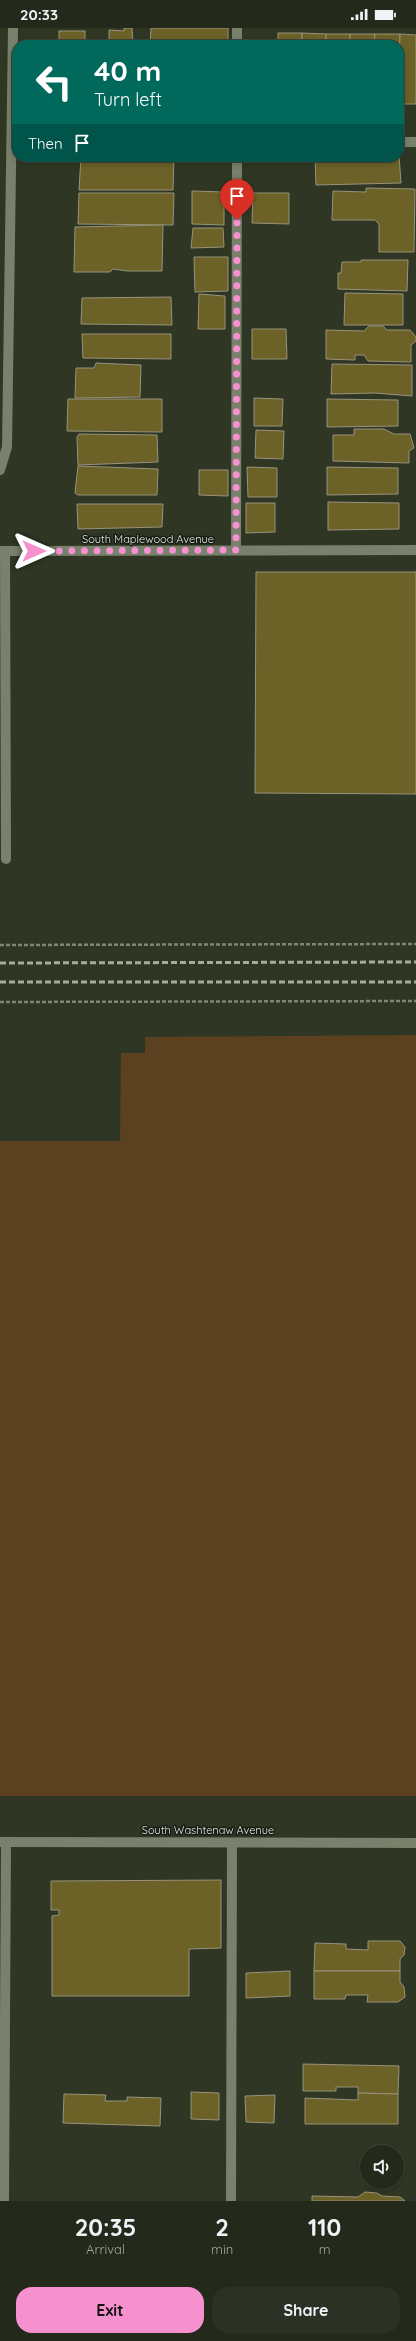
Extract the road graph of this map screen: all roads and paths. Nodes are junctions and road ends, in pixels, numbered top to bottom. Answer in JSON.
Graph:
{"nodes":[{"id":1,"x":13,"y":28,"type":"edge"},
{"id":2,"x":237,"y":28,"type":"edge"},
{"id":3,"x":13,"y":40,"type":"edge"},
{"id":4,"x":237,"y":40,"type":"edge"},
{"id":5,"x":404,"y":142,"type":"edge"},
{"id":6,"x":416,"y":142,"type":"edge"},
{"id":7,"x":14,"y":162,"type":"edge"},
{"id":8,"x":237,"y":162,"type":"edge"},
{"id":9,"x":0,"y":470,"type":"edge"},
{"id":10,"x":236,"y":550,"type":"junction"},
{"id":11,"x":416,"y":550,"type":"edge"},
{"id":12,"x":3,"y":551,"type":"edge"},
{"id":13,"x":3,"y":814,"type":"edge"},
{"id":14,"x":6,"y":859,"type":"dead end"},
{"id":15,"x":416,"y":944,"type":"edge"},
{"id":16,"x":0,"y":945,"type":"edge"},
{"id":17,"x":416,"y":1001,"type":"edge"},
{"id":18,"x":0,"y":1002,"type":"edge"},
{"id":19,"x":3,"y":1842,"type":"edge"},
{"id":20,"x":232,"y":1843,"type":"junction"},
{"id":21,"x":416,"y":1843,"type":"edge"},
{"id":22,"x":4,"y":2201,"type":"edge"},
{"id":23,"x":231,"y":2201,"type":"edge"}],
"edges":[{"from":1,"to":3,"type":"street"},
{"from":2,"to":4,"type":"street"},
{"from":5,"to":6,"type":"street"},
{"from":7,"to":9,"type":"street"},
{"from":8,"to":10,"type":"street"},
{"from":10,"to":11,"type":"street","name":"South Maplewood Avenue"},
{"from":10,"to":12,"type":"street","name":"South Maplewood Avenue"},
{"from":12,"to":13,"type":"street"},
{"from":13,"to":14,"type":"street"},
{"from":15,"to":16,"type":"path"},
{"from":17,"to":18,"type":"path"},
{"from":19,"to":20,"type":"street","name":"South Washtenaw Avenue"},
{"from":19,"to":22,"type":"street"},
{"from":20,"to":21,"type":"street","name":"South Washtenaw Avenue"},
{"from":20,"to":23,"type":"street"}]}
